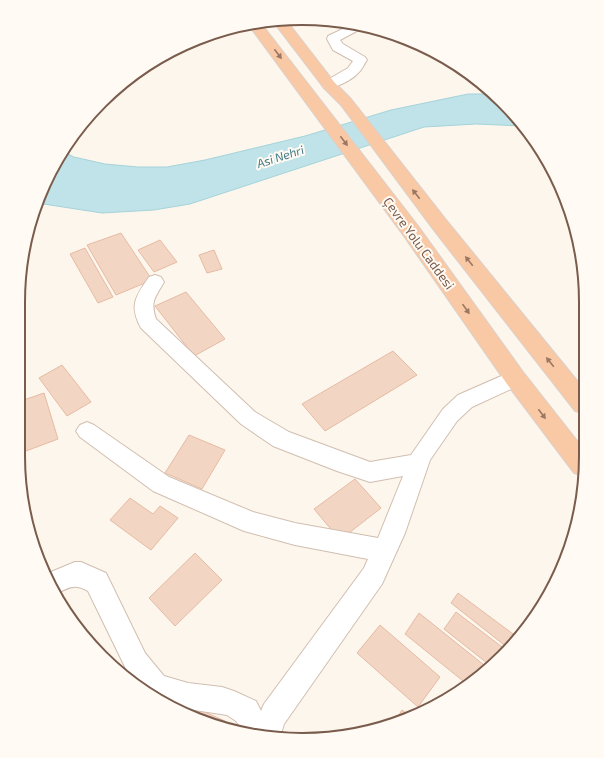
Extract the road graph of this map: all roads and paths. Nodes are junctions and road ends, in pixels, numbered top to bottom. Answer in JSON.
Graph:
{"nodes":[{"id":1,"x":284,"y":26,"type":"edge"},
{"id":2,"x":258,"y":28,"type":"edge"},
{"id":3,"x":352,"y":29,"type":"edge"},
{"id":4,"x":329,"y":85,"type":"junction"},
{"id":5,"x":155,"y":282,"type":"dead end"},
{"id":6,"x":514,"y":378,"type":"junction"},
{"id":7,"x":579,"y":399,"type":"edge"},
{"id":8,"x":87,"y":431,"type":"dead end"},
{"id":9,"x":579,"y":461,"type":"edge"},
{"id":10,"x":418,"y":463,"type":"junction"},
{"id":11,"x":384,"y":551,"type":"junction"},
{"id":12,"x":55,"y":582,"type":"edge"},
{"id":13,"x":258,"y":730,"type":"edge"},
{"id":14,"x":268,"y":731,"type":"edge"}],
"edges":[{"from":1,"to":4,"type":"highway","name":"Çevre Yolu Caddesi"},
{"from":2,"to":6,"type":"highway","name":"Çevre Yolu Caddesi","one_way":true},
{"from":3,"to":4,"type":"street"},
{"from":7,"to":4,"type":"highway","name":"Çevre Yolu Caddesi","one_way":true},
{"from":5,"to":10,"type":"street"},
{"from":6,"to":9,"type":"highway","name":"Çevre Yolu Caddesi","one_way":true},
{"from":6,"to":10,"type":"street"},
{"from":8,"to":11,"type":"street"},
{"from":10,"to":11,"type":"street"},
{"from":11,"to":14,"type":"street"},
{"from":12,"to":13,"type":"street"}]}
